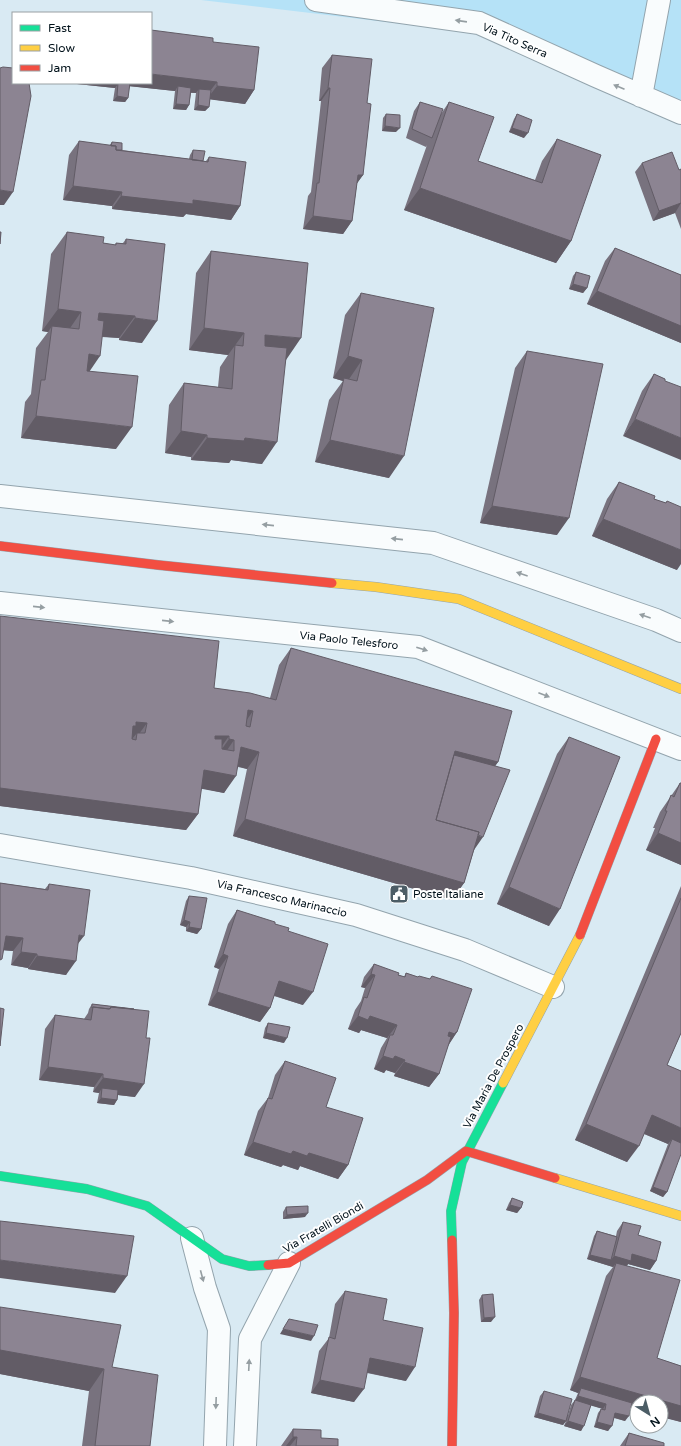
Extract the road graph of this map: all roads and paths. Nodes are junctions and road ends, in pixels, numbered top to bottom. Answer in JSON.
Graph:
{"nodes":[{"id":1,"x":316,"y":0,"type":"edge"},
{"id":2,"x":659,"y":0,"type":"edge"},
{"id":3,"x":641,"y":96,"type":"junction"},
{"id":4,"x":681,"y":113,"type":"edge"},
{"id":5,"x":0,"y":496,"type":"edge"},
{"id":6,"x":0,"y":546,"type":"edge"},
{"id":7,"x":0,"y":603,"type":"edge"},
{"id":8,"x":681,"y":631,"type":"edge"},
{"id":9,"x":681,"y":689,"type":"edge"},
{"id":10,"x":656,"y":739,"type":"junction"},
{"id":11,"x":681,"y":749,"type":"edge"},
{"id":12,"x":0,"y":845,"type":"edge"},
{"id":13,"x":553,"y":987,"type":"junction"},
{"id":14,"x":468,"y":1151,"type":"junction"},
{"id":15,"x":0,"y":1176,"type":"edge"},
{"id":16,"x":681,"y":1216,"type":"edge"},
{"id":17,"x":192,"y":1238,"type":"junction"},
{"id":18,"x":289,"y":1263,"type":"junction"},
{"id":19,"x":219,"y":1329,"type":"junction"},
{"id":20,"x":250,"y":1338,"type":"junction"},
{"id":21,"x":214,"y":1446,"type":"edge"},
{"id":22,"x":245,"y":1446,"type":"edge"},
{"id":23,"x":452,"y":1446,"type":"edge"}],
"edges":[{"from":3,"to":1,"type":"street","name":"Via Tito Serra","one_way":true},
{"from":2,"to":3,"type":"street"},
{"from":3,"to":4,"type":"street","name":"Via Tito Serra"},
{"from":8,"to":5,"type":"street","one_way":true},
{"from":6,"to":9,"type":"street"},
{"from":7,"to":10,"type":"street","name":"Via Paolo Telesforo","one_way":true},
{"from":10,"to":11,"type":"street","name":"Via Paolo Telesforo"},
{"from":10,"to":13,"type":"street","name":"Via Maria De Prospero"},
{"from":12,"to":13,"type":"street","name":"Via Francesco Marinaccio"},
{"from":13,"to":14,"type":"street","name":"Via Maria De Prospero"},
{"from":14,"to":16,"type":"street"},
{"from":14,"to":18,"type":"street","name":"Via Fratelli Biondi"},
{"from":14,"to":23,"type":"street","name":"Via Maria De Prospero"},
{"from":15,"to":17,"type":"street","name":"Via Fratelli Biondi"},
{"from":17,"to":18,"type":"street","name":"Via Fratelli Biondi"},
{"from":17,"to":19,"type":"street","one_way":true},
{"from":18,"to":20,"type":"street"},
{"from":19,"to":20,"type":"street"},
{"from":19,"to":21,"type":"street","one_way":true},
{"from":22,"to":20,"type":"street","one_way":true}]}
